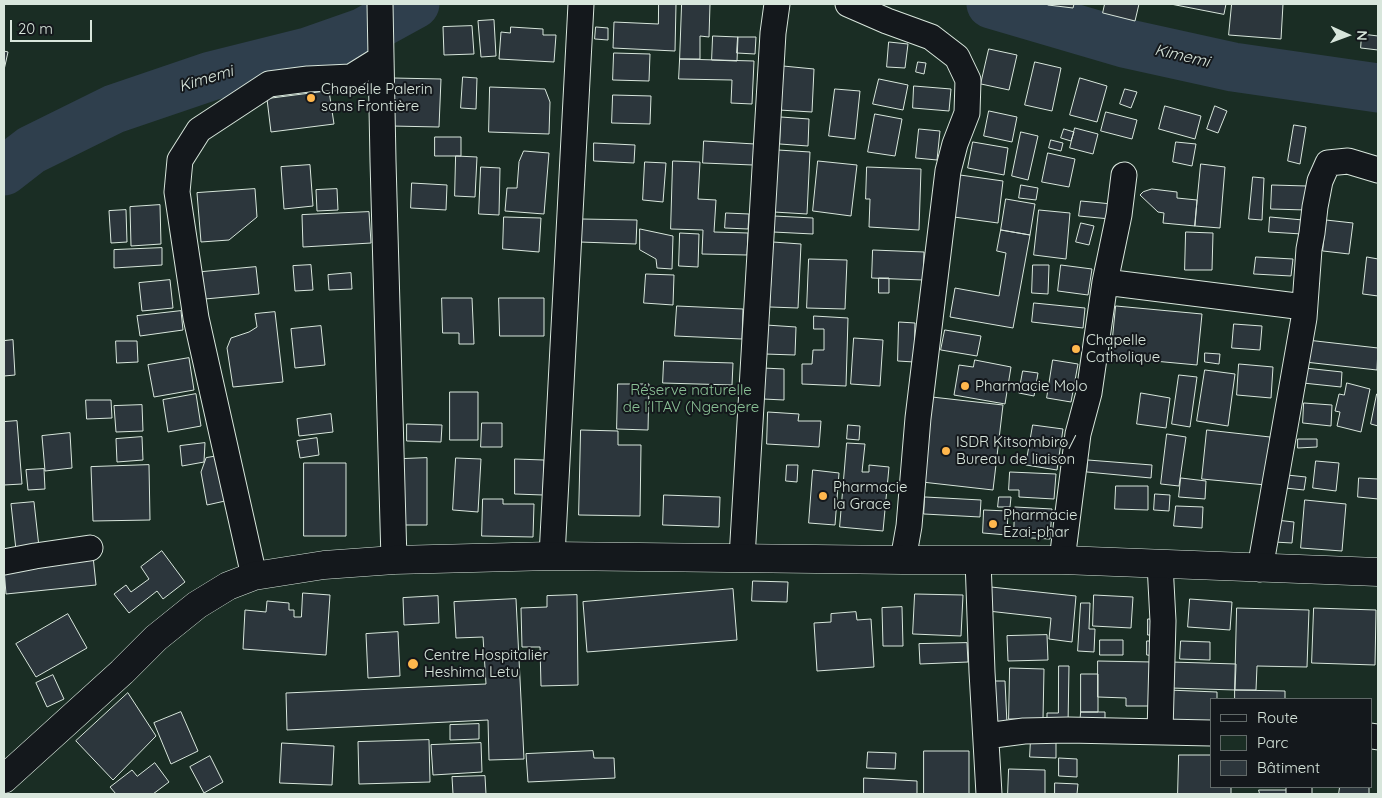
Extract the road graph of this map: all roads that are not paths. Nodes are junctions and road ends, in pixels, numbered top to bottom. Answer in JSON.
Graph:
{"nodes":[{"id":1,"x":380,"y":4,"type":"edge"},
{"id":2,"x":580,"y":4,"type":"edge"},
{"id":3,"x":777,"y":4,"type":"edge"},
{"id":4,"x":848,"y":4,"type":"edge"},
{"id":5,"x":380,"y":60,"type":"junction"},
{"id":6,"x":1378,"y":170,"type":"edge"},
{"id":7,"x":1124,"y":175,"type":"dead end"},
{"id":8,"x":1105,"y":282,"type":"junction"},
{"id":9,"x":1304,"y":308,"type":"junction"},
{"id":10,"x":90,"y":548,"type":"dead end"},
{"id":11,"x":552,"y":556,"type":"junction"},
{"id":12,"x":742,"y":558,"type":"junction"},
{"id":13,"x":394,"y":560,"type":"junction"},
{"id":14,"x":903,"y":560,"type":"junction"},
{"id":15,"x":978,"y":560,"type":"junction"},
{"id":16,"x":1062,"y":560,"type":"junction"},
{"id":17,"x":4,"y":562,"type":"edge"},
{"id":18,"x":1160,"y":564,"type":"junction"},
{"id":19,"x":1260,"y":569,"type":"junction"},
{"id":20,"x":1378,"y":572,"type":"edge"},
{"id":21,"x":254,"y":576,"type":"junction"},
{"id":22,"x":1160,"y":732,"type":"junction"},
{"id":23,"x":1210,"y":733,"type":"edge"},
{"id":24,"x":986,"y":736,"type":"junction"},
{"id":25,"x":4,"y":779,"type":"edge"},
{"id":26,"x":989,"y":794,"type":"edge"}],
"edges":[{"from":1,"to":5,"type":"street"},
{"from":2,"to":11,"type":"street"},
{"from":3,"to":12,"type":"street"},
{"from":4,"to":14,"type":"street"},
{"from":5,"to":13,"type":"street"},
{"from":5,"to":21,"type":"street"},
{"from":6,"to":9,"type":"street"},
{"from":7,"to":8,"type":"street"},
{"from":8,"to":9,"type":"street"},
{"from":8,"to":16,"type":"street"},
{"from":9,"to":19,"type":"street"},
{"from":10,"to":17,"type":"street"},
{"from":11,"to":12,"type":"street"},
{"from":11,"to":13,"type":"street"},
{"from":12,"to":14,"type":"street"},
{"from":13,"to":21,"type":"street"},
{"from":14,"to":15,"type":"street"},
{"from":15,"to":16,"type":"street"},
{"from":15,"to":24,"type":"street"},
{"from":16,"to":18,"type":"street"},
{"from":18,"to":19,"type":"street"},
{"from":18,"to":22,"type":"street"},
{"from":19,"to":20,"type":"street"},
{"from":21,"to":25,"type":"street"},
{"from":22,"to":23,"type":"street"},
{"from":22,"to":24,"type":"street"},
{"from":24,"to":26,"type":"street"}]}
